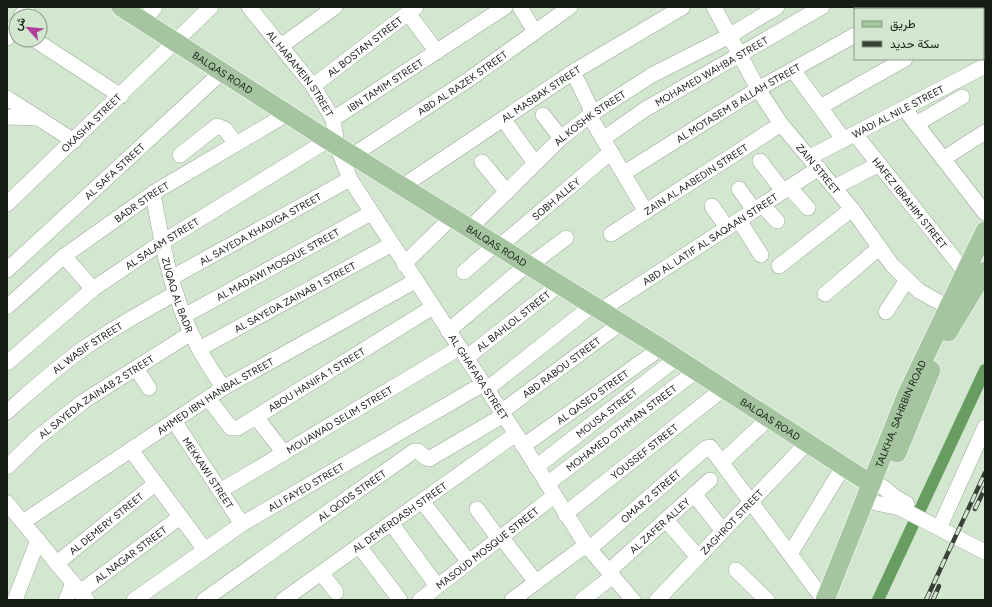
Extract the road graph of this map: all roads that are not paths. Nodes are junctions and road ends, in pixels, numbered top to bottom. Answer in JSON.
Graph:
{"nodes":[{"id":1,"x":121,"y":7,"type":"edge"},
{"id":2,"x":211,"y":7,"type":"edge"},
{"id":3,"x":335,"y":7,"type":"edge"},
{"id":4,"x":505,"y":7,"type":"edge"},
{"id":5,"x":520,"y":7,"type":"edge"},
{"id":6,"x":570,"y":7,"type":"edge"},
{"id":7,"x":683,"y":7,"type":"edge"},
{"id":8,"x":714,"y":7,"type":"edge"},
{"id":9,"x":777,"y":7,"type":"edge"},
{"id":10,"x":822,"y":7,"type":"edge"},
{"id":11,"x":254,"y":9,"type":"edge"},
{"id":12,"x":412,"y":10,"type":"edge"},
{"id":13,"x":149,"y":14,"type":"edge"},
{"id":14,"x":535,"y":32,"type":"junction"},
{"id":15,"x":729,"y":36,"type":"junction"},
{"id":16,"x":854,"y":36,"type":"edge"},
{"id":17,"x":176,"y":42,"type":"junction"},
{"id":18,"x":281,"y":46,"type":"junction"},
{"id":19,"x":47,"y":48,"type":"edge"},
{"id":20,"x":436,"y":52,"type":"junction"},
{"id":21,"x":740,"y":55,"type":"junction"},
{"id":22,"x":903,"y":60,"type":"edge"},
{"id":23,"x":985,"y":66,"type":"edge"},
{"id":24,"x":793,"y":70,"type":"junction"},
{"id":25,"x":222,"y":72,"type":"junction"},
{"id":26,"x":573,"y":72,"type":"junction"},
{"id":27,"x":313,"y":86,"type":"junction"},
{"id":28,"x":758,"y":89,"type":"junction"},
{"id":29,"x":120,"y":96,"type":"junction"},
{"id":30,"x":962,"y":97,"type":"dead end"},
{"id":31,"x":7,"y":98,"type":"edge"},
{"id":32,"x":820,"y":107,"type":"junction"},
{"id":33,"x":904,"y":108,"type":"junction"},
{"id":34,"x":287,"y":114,"type":"junction"},
{"id":35,"x":591,"y":114,"type":"junction"},
{"id":36,"x":543,"y":115,"type":"dead end"},
{"id":37,"x":7,"y":117,"type":"edge"},
{"id":38,"x":38,"y":118,"type":"junction"},
{"id":39,"x":333,"y":119,"type":"junction"},
{"id":40,"x":503,"y":119,"type":"junction"},
{"id":41,"x":781,"y":124,"type":"junction"},
{"id":42,"x":916,"y":124,"type":"junction"},
{"id":43,"x":985,"y":132,"type":"edge"},
{"id":44,"x":849,"y":137,"type":"junction"},
{"id":45,"x":561,"y":138,"type":"junction"},
{"id":46,"x":74,"y":141,"type":"junction"},
{"id":47,"x":236,"y":144,"type":"junction"},
{"id":48,"x":607,"y":145,"type":"junction"},
{"id":49,"x":339,"y":147,"type":"junction"},
{"id":50,"x":180,"y":155,"type":"dead end"},
{"id":51,"x":943,"y":159,"type":"junction"},
{"id":52,"x":760,"y":161,"type":"dead end"},
{"id":53,"x":482,"y":162,"type":"dead end"},
{"id":54,"x":535,"y":163,"type":"junction"},
{"id":55,"x":814,"y":163,"type":"junction"},
{"id":56,"x":879,"y":164,"type":"junction"},
{"id":57,"x":624,"y":173,"type":"junction"},
{"id":58,"x":350,"y":179,"type":"junction"},
{"id":59,"x":403,"y":186,"type":"junction"},
{"id":60,"x":835,"y":187,"type":"junction"},
{"id":61,"x":739,"y":189,"type":"dead end"},
{"id":62,"x":786,"y":189,"type":"junction"},
{"id":63,"x":506,"y":192,"type":"junction"},
{"id":64,"x":153,"y":193,"type":"junction"},
{"id":65,"x":7,"y":204,"type":"edge"},
{"id":66,"x":712,"y":206,"type":"dead end"},
{"id":67,"x":758,"y":207,"type":"junction"},
{"id":68,"x":808,"y":208,"type":"dead end"},
{"id":69,"x":852,"y":209,"type":"junction"},
{"id":70,"x":646,"y":212,"type":"junction"},
{"id":71,"x":371,"y":213,"type":"junction"},
{"id":72,"x":985,"y":213,"type":"edge"},
{"id":73,"x":452,"y":217,"type":"junction"},
{"id":74,"x":777,"y":221,"type":"dead end"},
{"id":75,"x":733,"y":224,"type":"junction"},
{"id":76,"x":470,"y":228,"type":"junction"},
{"id":77,"x":985,"y":231,"type":"edge"},
{"id":78,"x":611,"y":234,"type":"dead end"},
{"id":79,"x":566,"y":238,"type":"dead end"},
{"id":80,"x":161,"y":243,"type":"junction"},
{"id":81,"x":392,"y":244,"type":"junction"},
{"id":82,"x":498,"y":245,"type":"junction"},
{"id":83,"x":880,"y":248,"type":"junction"},
{"id":84,"x":985,"y":248,"type":"edge"},
{"id":85,"x":761,"y":255,"type":"dead end"},
{"id":86,"x":64,"y":256,"type":"junction"},
{"id":87,"x":404,"y":264,"type":"junction"},
{"id":88,"x":529,"y":265,"type":"junction"},
{"id":89,"x":779,"y":266,"type":"dead end"},
{"id":90,"x":7,"y":270,"type":"edge"},
{"id":91,"x":985,"y":271,"type":"edge"},
{"id":92,"x":464,"y":272,"type":"dead end"},
{"id":93,"x":965,"y":272,"type":"junction"},
{"id":94,"x":171,"y":278,"type":"junction"},
{"id":95,"x":906,"y":280,"type":"junction"},
{"id":96,"x":415,"y":281,"type":"junction"},
{"id":97,"x":560,"y":284,"type":"junction"},
{"id":98,"x":92,"y":289,"type":"junction"},
{"id":99,"x":176,"y":293,"type":"junction"},
{"id":100,"x":825,"y":294,"type":"dead end"},
{"id":101,"x":7,"y":307,"type":"edge"},
{"id":102,"x":948,"y":307,"type":"junction"},
{"id":103,"x":433,"y":308,"type":"junction"},
{"id":104,"x":597,"y":308,"type":"junction"},
{"id":105,"x":886,"y":312,"type":"dead end"},
{"id":106,"x":184,"y":316,"type":"junction"},
{"id":107,"x":621,"y":323,"type":"junction"},
{"id":108,"x":448,"y":331,"type":"junction"},
{"id":109,"x":947,"y":333,"type":"junction"},
{"id":110,"x":191,"y":334,"type":"junction"},
{"id":111,"x":199,"y":349,"type":"junction"},
{"id":112,"x":463,"y":353,"type":"junction"},
{"id":113,"x":669,"y":353,"type":"junction"},
{"id":114,"x":7,"y":363,"type":"edge"},
{"id":115,"x":136,"y":368,"type":"junction"},
{"id":116,"x":696,"y":371,"type":"junction"},
{"id":117,"x":485,"y":387,"type":"junction"},
{"id":118,"x":149,"y":388,"type":"dead end"},
{"id":119,"x":223,"y":388,"type":"junction"},
{"id":120,"x":723,"y":389,"type":"junction"},
{"id":121,"x":913,"y":396,"type":"junction"},
{"id":122,"x":208,"y":398,"type":"junction"},
{"id":123,"x":7,"y":412,"type":"edge"},
{"id":124,"x":502,"y":414,"type":"junction"},
{"id":125,"x":256,"y":417,"type":"junction"},
{"id":126,"x":768,"y":419,"type":"junction"},
{"id":127,"x":174,"y":421,"type":"junction"},
{"id":128,"x":985,"y":427,"type":"edge"},
{"id":129,"x":520,"y":440,"type":"junction"},
{"id":130,"x":806,"y":444,"type":"junction"},
{"id":131,"x":131,"y":450,"type":"junction"},
{"id":132,"x":284,"y":453,"type":"junction"},
{"id":133,"x":722,"y":462,"type":"junction"},
{"id":134,"x":7,"y":467,"type":"edge"},
{"id":135,"x":536,"y":467,"type":"junction"},
{"id":136,"x":844,"y":467,"type":"junction"},
{"id":137,"x":710,"y":480,"type":"dead end"},
{"id":138,"x":156,"y":483,"type":"junction"},
{"id":139,"x":550,"y":490,"type":"junction"},
{"id":140,"x":877,"y":491,"type":"junction"},
{"id":141,"x":220,"y":492,"type":"junction"},
{"id":142,"x":694,"y":494,"type":"junction"},
{"id":143,"x":422,"y":501,"type":"junction"},
{"id":144,"x":752,"y":501,"type":"junction"},
{"id":145,"x":7,"y":503,"type":"edge"},
{"id":146,"x":477,"y":509,"type":"dead end"},
{"id":147,"x":565,"y":514,"type":"junction"},
{"id":148,"x":180,"y":517,"type":"junction"},
{"id":149,"x":666,"y":520,"type":"junction"},
{"id":150,"x":23,"y":522,"type":"junction"},
{"id":151,"x":391,"y":523,"type":"junction"},
{"id":152,"x":939,"y":523,"type":"junction"},
{"id":153,"x":242,"y":524,"type":"junction"},
{"id":154,"x":723,"y":531,"type":"junction"},
{"id":155,"x":500,"y":538,"type":"junction"},
{"id":156,"x":38,"y":540,"type":"junction"},
{"id":157,"x":985,"y":543,"type":"edge"},
{"id":158,"x":359,"y":546,"type":"junction"},
{"id":159,"x":587,"y":547,"type":"junction"},
{"id":160,"x":205,"y":550,"type":"junction"},
{"id":161,"x":985,"y":552,"type":"edge"},
{"id":162,"x":790,"y":554,"type":"junction"},
{"id":163,"x":698,"y":557,"type":"junction"},
{"id":164,"x":468,"y":562,"type":"junction"},
{"id":165,"x":57,"y":563,"type":"junction"},
{"id":166,"x":736,"y":570,"type":"dead end"},
{"id":167,"x":321,"y":573,"type":"junction"},
{"id":168,"x":611,"y":574,"type":"junction"},
{"id":169,"x":536,"y":582,"type":"junction"},
{"id":170,"x":437,"y":586,"type":"junction"},
{"id":171,"x":80,"y":592,"type":"edge"},
{"id":172,"x":336,"y":592,"type":"dead end"},
{"id":173,"x":287,"y":599,"type":"edge"},
{"id":174,"x":15,"y":600,"type":"edge"},
{"id":175,"x":66,"y":600,"type":"edge"},
{"id":176,"x":134,"y":600,"type":"edge"},
{"id":177,"x":204,"y":600,"type":"edge"},
{"id":178,"x":400,"y":600,"type":"edge"},
{"id":179,"x":420,"y":600,"type":"edge"},
{"id":180,"x":512,"y":600,"type":"edge"},
{"id":181,"x":582,"y":600,"type":"edge"},
{"id":182,"x":634,"y":600,"type":"edge"},
{"id":183,"x":657,"y":600,"type":"edge"},
{"id":184,"x":767,"y":600,"type":"edge"},
{"id":185,"x":825,"y":600,"type":"edge"},
{"id":186,"x":836,"y":600,"type":"edge"}],
"edges":[{"from":1,"to":13,"type":"main road","name":"BALQAS ROAD"},
{"from":2,"to":17,"type":"street","name":"OKASHA STREET"},
{"from":3,"to":18,"type":"street"},
{"from":4,"to":20,"type":"street","name":"IBN TAMIM STREET"},
{"from":5,"to":14,"type":"street"},
{"from":6,"to":14,"type":"street","name":"ABD AL RAZEK STREET"},
{"from":7,"to":26,"type":"street","name":"AL MASBAK STREET"},
{"from":8,"to":15,"type":"street","name":"ZAIN STREET"},
{"from":9,"to":15,"type":"street","name":"AL KOSHK STREET"},
{"from":10,"to":21,"type":"street","name":"MOHAMED WAHBA STREET"},
{"from":11,"to":18,"type":"street","name":"AL HARAMEIN STREET"},
{"from":12,"to":20,"type":"street"},
{"from":12,"to":27,"type":"street","name":"AL BOSTAN STREET"},
{"from":13,"to":17,"type":"main road","name":"BALQAS ROAD"},
{"from":14,"to":49,"type":"street","name":"ABD AL RAZEK STREET"},
{"from":15,"to":21,"type":"street","name":"ZAIN STREET"},
{"from":15,"to":35,"type":"street","name":"AL KOSHK STREET"},
{"from":16,"to":24,"type":"street","name":"AL MOTASEM B ALLAH STREET"},
{"from":17,"to":25,"type":"main road","name":"BALQAS ROAD"},
{"from":17,"to":29,"type":"street","name":"OKASHA STREET"},
{"from":18,"to":27,"type":"street","name":"AL HARAMEIN STREET"},
{"from":19,"to":29,"type":"street"},
{"from":20,"to":39,"type":"street","name":"IBN TAMIM STREET"},
{"from":21,"to":28,"type":"street","name":"ZAIN STREET"},
{"from":21,"to":48,"type":"street","name":"MOHAMED WAHBA STREET"},
{"from":22,"to":32,"type":"street"},
{"from":23,"to":33,"type":"street","name":"WADI AL NILE STREET"},
{"from":24,"to":28,"type":"street","name":"AL MOTASEM B ALLAH STREET"},
{"from":24,"to":32,"type":"street","name":"HAFEZ IBRAHIM STREET"},
{"from":25,"to":34,"type":"main road","name":"BALQAS ROAD"},
{"from":25,"to":90,"type":"street","name":"AL SAFA STREET"},
{"from":26,"to":35,"type":"street"},
{"from":26,"to":40,"type":"street","name":"AL MASBAK STREET"},
{"from":27,"to":39,"type":"street","name":"AL HARAMEIN STREET"},
{"from":28,"to":41,"type":"street","name":"ZAIN STREET"},
{"from":28,"to":57,"type":"street","name":"AL MOTASEM B ALLAH STREET"},
{"from":29,"to":46,"type":"street","name":"OKASHA STREET"},
{"from":30,"to":42,"type":"street"},
{"from":31,"to":38,"type":"street"},
{"from":32,"to":44,"type":"street","name":"HAFEZ IBRAHIM STREET"},
{"from":33,"to":42,"type":"street"},
{"from":33,"to":44,"type":"street","name":"WADI AL NILE STREET"},
{"from":34,"to":47,"type":"street","name":"BADR STREET"},
{"from":34,"to":49,"type":"main road","name":"BALQAS ROAD"},
{"from":35,"to":45,"type":"street","name":"AL KOSHK STREET"},
{"from":35,"to":48,"type":"street"},
{"from":36,"to":45,"type":"street"},
{"from":37,"to":38,"type":"street"},
{"from":38,"to":46,"type":"street"},
{"from":39,"to":49,"type":"street","name":"AL HARAMEIN STREET"},
{"from":40,"to":54,"type":"street"},
{"from":40,"to":59,"type":"street","name":"AL MASBAK STREET"},
{"from":41,"to":55,"type":"street","name":"ZAIN STREET"},
{"from":41,"to":70,"type":"street","name":"ZAIN AL AABEDIN STREET"},
{"from":42,"to":51,"type":"street"},
{"from":43,"to":51,"type":"street"},
{"from":44,"to":55,"type":"street","name":"WADI AL NILE STREET"},
{"from":44,"to":56,"type":"street","name":"HAFEZ IBRAHIM STREET"},
{"from":45,"to":54,"type":"street","name":"AL KOSHK STREET"},
{"from":46,"to":65,"type":"street","name":"OKASHA STREET"},
{"from":47,"to":50,"type":"street"},
{"from":47,"to":64,"type":"street","name":"BADR STREET"},
{"from":48,"to":57,"type":"street"},
{"from":48,"to":82,"type":"street","name":"SOBH ALLEY"},
{"from":49,"to":58,"type":"street","name":"AL GHAFARA STREET"},
{"from":49,"to":59,"type":"main road","name":"BALQAS ROAD"},
{"from":49,"to":80,"type":"street","name":"AL SALAM STREET"},
{"from":51,"to":72,"type":"street"},
{"from":52,"to":62,"type":"street"},
{"from":53,"to":63,"type":"street"},
{"from":54,"to":63,"type":"street","name":"AL KOSHK STREET"},
{"from":55,"to":60,"type":"street","name":"ZAIN STREET"},
{"from":55,"to":62,"type":"street","name":"ABD AL LATIF AL SAQAAN STREET"},
{"from":56,"to":60,"type":"street"},
{"from":56,"to":93,"type":"street","name":"HAFEZ IBRAHIM STREET"},
{"from":57,"to":70,"type":"street"},
{"from":58,"to":71,"type":"street","name":"AL GHAFARA STREET"},
{"from":58,"to":94,"type":"street","name":"AL SAYEDA KHADIGA STREET"},
{"from":59,"to":73,"type":"main road","name":"BALQAS ROAD"},
{"from":60,"to":69,"type":"street","name":"ZAIN STREET"},
{"from":61,"to":67,"type":"street"},
{"from":62,"to":67,"type":"street","name":"ABD AL LATIF AL SAQAAN STREET"},
{"from":62,"to":68,"type":"street"},
{"from":63,"to":76,"type":"street","name":"AL KOSHK STREET"},
{"from":64,"to":80,"type":"street","name":"ZUQAQ AL BADR"},
{"from":64,"to":86,"type":"street","name":"BADR STREET"},
{"from":66,"to":75,"type":"street"},
{"from":67,"to":74,"type":"street"},
{"from":67,"to":75,"type":"street","name":"ABD AL LATIF AL SAQAAN STREET"},
{"from":69,"to":83,"type":"street","name":"ZAIN STREET"},
{"from":69,"to":89,"type":"street"},
{"from":70,"to":78,"type":"street","name":"ZAIN AL AABEDIN STREET"},
{"from":71,"to":81,"type":"street","name":"AL GHAFARA STREET"},
{"from":71,"to":106,"type":"street","name":"AL MADAWI MOSQUE STREET"},
{"from":73,"to":76,"type":"main road","name":"BALQAS ROAD"},
{"from":73,"to":87,"type":"street"},
{"from":75,"to":85,"type":"street"},
{"from":75,"to":104,"type":"street","name":"ABD AL LATIF AL SAQAAN STREET"},
{"from":76,"to":82,"type":"main road","name":"BALQAS ROAD"},
{"from":77,"to":93,"type":"main road","name":"TALKHA, SAHRBIN ROAD"},
{"from":79,"to":88,"type":"street"},
{"from":80,"to":94,"type":"street","name":"ZUQAQ AL BADR"},
{"from":80,"to":98,"type":"street","name":"AL SALAM STREET"},
{"from":81,"to":87,"type":"street","name":"AL GHAFARA STREET"},
{"from":81,"to":111,"type":"street","name":"AL SAYEDA ZAINAB 1 STREET"},
{"from":82,"to":88,"type":"main road","name":"BALQAS ROAD"},
{"from":82,"to":92,"type":"street","name":"SOBH ALLEY"},
{"from":83,"to":95,"type":"street","name":"ZAIN STREET"},
{"from":83,"to":100,"type":"street"},
{"from":84,"to":109,"type":"main road","name":"TALKHA, SAHRBIN ROAD"},
{"from":86,"to":98,"type":"street"},
{"from":86,"to":101,"type":"street","name":"BADR STREET"},
{"from":87,"to":96,"type":"street","name":"AL GHAFARA STREET"},
{"from":88,"to":97,"type":"main road","name":"BALQAS ROAD"},
{"from":88,"to":108,"type":"street"},
{"from":91,"to":109,"type":"main road"},
{"from":93,"to":102,"type":"main road","name":"TALKHA, SAHRBIN ROAD"},
{"from":94,"to":99,"type":"street","name":"ZUQAQ AL BADR"},
{"from":95,"to":102,"type":"street","name":"ZAIN STREET"},
{"from":95,"to":105,"type":"street"},
{"from":96,"to":103,"type":"street","name":"AL GHAFARA STREET"},
{"from":96,"to":119,"type":"street","name":"AHMED IBN HANBAL STREET"},
{"from":97,"to":104,"type":"main road","name":"BALQAS ROAD"},
{"from":97,"to":112,"type":"street","name":"AL BAHLOL STREET"},
{"from":98,"to":114,"type":"street","name":"AL SALAM STREET"},
{"from":99,"to":106,"type":"street","name":"ZUQAQ AL BADR"},
{"from":99,"to":123,"type":"street","name":"AL WASIF STREET"},
{"from":102,"to":121,"type":"main road","name":"TALKHA, SAHRBIN ROAD"},
{"from":103,"to":108,"type":"street","name":"AL GHAFARA STREET"},
{"from":103,"to":125,"type":"street","name":"ABOU HANIFA 1 STREET"},
{"from":104,"to":107,"type":"main road","name":"BALQAS ROAD"},
{"from":104,"to":117,"type":"street","name":"ABD AL LATIF AL SAQAAN STREET"},
{"from":106,"to":110,"type":"street","name":"ZUQAQ AL BADR"},
{"from":107,"to":113,"type":"main road","name":"BALQAS ROAD"},
{"from":107,"to":124,"type":"street","name":"ABD RABOU STREET"},
{"from":108,"to":112,"type":"street","name":"AL GHAFARA STREET"},
{"from":109,"to":121,"type":"main road","name":"TALKHA, SAHRBIN ROAD"},
{"from":110,"to":111,"type":"street","name":"ZUQAQ AL BADR"},
{"from":110,"to":115,"type":"street","name":"AL SAYEDA ZAINAB 2 STREET"},
{"from":111,"to":119,"type":"street","name":"ZUQAQ AL BADR"},
{"from":112,"to":117,"type":"street","name":"AL GHAFARA STREET"},
{"from":112,"to":132,"type":"street","name":"MOUAWAD SELIM STREET"},
{"from":113,"to":116,"type":"main road","name":"BALQAS ROAD"},
{"from":113,"to":129,"type":"street","name":"AL QASED STREET"},
{"from":113,"to":135,"type":"street","name":"MOUSA STREET"},
{"from":115,"to":118,"type":"street"},
{"from":115,"to":134,"type":"street","name":"AL SAYEDA ZAINAB 2 STREET"},
{"from":116,"to":120,"type":"main road","name":"BALQAS ROAD"},
{"from":116,"to":139,"type":"street","name":"MOHAMED OTHMAN STREET"},
{"from":117,"to":124,"type":"street","name":"AL GHAFARA STREET"},
{"from":117,"to":153,"type":"street","name":"ALI FAYED STREET"},
{"from":119,"to":122,"type":"street","name":"AHMED IBN HANBAL STREET"},
{"from":120,"to":126,"type":"main road","name":"BALQAS ROAD"},
{"from":120,"to":147,"type":"street","name":"YOUSSEF STREET"},
{"from":121,"to":140,"type":"main road","name":"TALKHA, SAHRBIN ROAD"},
{"from":122,"to":125,"type":"street","name":"ABOU HANIFA 1 STREET"},
{"from":122,"to":127,"type":"street","name":"AHMED IBN HANBAL STREET"},
{"from":124,"to":129,"type":"street","name":"AL GHAFARA STREET"},
{"from":124,"to":177,"type":"street","name":"AL QODS STREET"},
{"from":125,"to":132,"type":"street"},
{"from":126,"to":130,"type":"main road","name":"BALQAS ROAD"},
{"from":126,"to":133,"type":"street"},
{"from":127,"to":131,"type":"street","name":"AHMED IBN HANBAL STREET"},
{"from":127,"to":141,"type":"street","name":"MEKKAWI STREET"},
{"from":128,"to":152,"type":"street"},
{"from":129,"to":135,"type":"street","name":"AL GHAFARA STREET"},
{"from":129,"to":143,"type":"street","name":"AL DEMERDASH STREET"},
{"from":130,"to":136,"type":"main road","name":"BALQAS ROAD"},
{"from":130,"to":144,"type":"street","name":"ZAGHROT STREET"},
{"from":131,"to":138,"type":"street"},
{"from":131,"to":150,"type":"street","name":"AHMED IBN HANBAL STREET"},
{"from":132,"to":141,"type":"street","name":"MOUAWAD SELIM STREET"},
{"from":133,"to":144,"type":"street"},
{"from":133,"to":159,"type":"street","name":"OMAR 2 STREET"},
{"from":135,"to":139,"type":"street","name":"AL GHAFARA STREET"},
{"from":136,"to":140,"type":"main road","name":"BALQAS ROAD"},
{"from":136,"to":162,"type":"street"},
{"from":137,"to":142,"type":"street","name":"AL ZAFER ALLEY"},
{"from":138,"to":148,"type":"street"},
{"from":138,"to":165,"type":"street","name":"AL DEMERY STREET"},
{"from":139,"to":147,"type":"street","name":"AL GHAFARA STREET"},
{"from":139,"to":155,"type":"street","name":"MASOUD MOSQUE STREET"},
{"from":140,"to":152,"type":"street"},
{"from":140,"to":185,"type":"main road","name":"TALKHA, SAHRBIN ROAD"},
{"from":140,"to":186,"type":"main road","name":"TALKHA, SAHRBIN ROAD"},
{"from":141,"to":153,"type":"street","name":"MEKKAWI STREET"},
{"from":142,"to":149,"type":"street","name":"AL ZAFER ALLEY"},
{"from":142,"to":154,"type":"street"},
{"from":143,"to":151,"type":"street","name":"AL DEMERDASH STREET"},
{"from":143,"to":164,"type":"street"},
{"from":144,"to":154,"type":"street","name":"ZAGHROT STREET"},
{"from":144,"to":162,"type":"street"},
{"from":145,"to":150,"type":"street"},
{"from":146,"to":155,"type":"street"},
{"from":147,"to":159,"type":"street","name":"AL GHAFARA STREET"},
{"from":148,"to":160,"type":"street"},
{"from":148,"to":171,"type":"street","name":"AL NAGAR STREET"},
{"from":149,"to":163,"type":"street"},
{"from":149,"to":168,"type":"street","name":"AL ZAFER ALLEY"},
{"from":150,"to":156,"type":"street"},
{"from":151,"to":158,"type":"street","name":"AL DEMERDASH STREET"},
{"from":151,"to":170,"type":"street"},
{"from":152,"to":157,"type":"street"},
{"from":152,"to":161,"type":"street"},
{"from":153,"to":160,"type":"street","name":"ALI FAYED STREET"},
{"from":154,"to":163,"type":"street","name":"ZAGHROT STREET"},
{"from":155,"to":164,"type":"street","name":"MASOUD MOSQUE STREET"},
{"from":155,"to":169,"type":"street"},
{"from":156,"to":165,"type":"street"},
{"from":156,"to":174,"type":"street"},
{"from":158,"to":167,"type":"street","name":"AL DEMERDASH STREET"},
{"from":158,"to":178,"type":"street"},
{"from":159,"to":168,"type":"street","name":"AL GHAFARA STREET"},
{"from":159,"to":169,"type":"street","name":"OMAR 2 STREET"},
{"from":160,"to":176,"type":"street","name":"ALI FAYED STREET"},
{"from":162,"to":185,"type":"street"},
{"from":163,"to":183,"type":"street","name":"ZAGHROT STREET"},
{"from":164,"to":170,"type":"street","name":"MASOUD MOSQUE STREET"},
{"from":165,"to":171,"type":"street"},
{"from":166,"to":184,"type":"street"},
{"from":167,"to":172,"type":"street"},
{"from":167,"to":173,"type":"street","name":"AL DEMERDASH STREET"},
{"from":168,"to":181,"type":"street","name":"AL ZAFER ALLEY"},
{"from":168,"to":182,"type":"street","name":"AL GHAFARA STREET"},
{"from":169,"to":180,"type":"street","name":"OMAR 2 STREET"},
{"from":170,"to":179,"type":"street","name":"MASOUD MOSQUE STREET"},
{"from":171,"to":175,"type":"street"}]}
